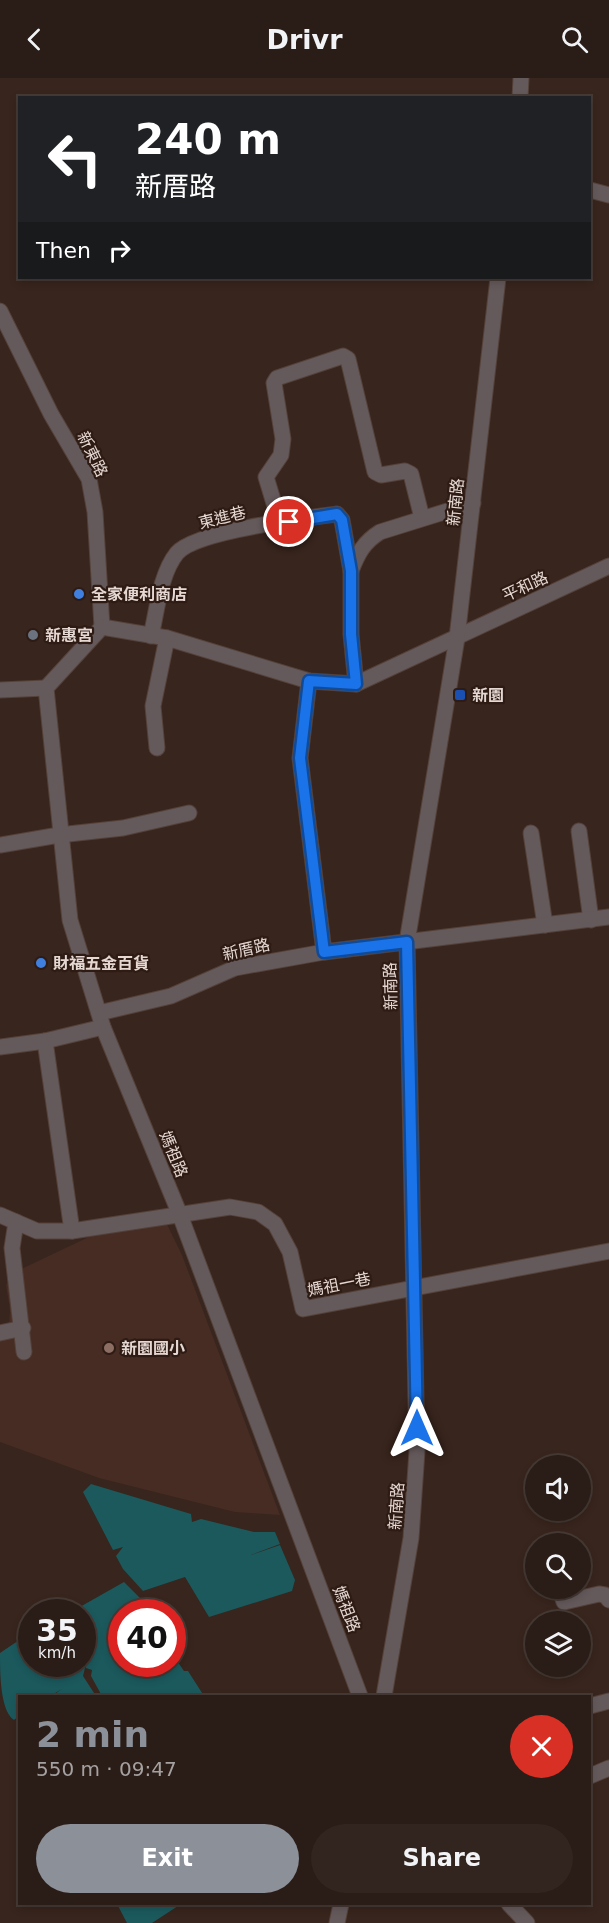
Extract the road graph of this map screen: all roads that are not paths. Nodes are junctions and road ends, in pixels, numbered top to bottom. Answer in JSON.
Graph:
{"nodes":[{"id":1,"x":521,"y":78,"type":"edge"},
{"id":2,"x":519,"y":96,"type":"edge"},
{"id":3,"x":591,"y":190,"type":"edge"},
{"id":4,"x":609,"y":195,"type":"edge"},
{"id":5,"x":498,"y":279,"type":"edge"},
{"id":6,"x":0,"y":311,"type":"edge"},
{"id":7,"x":7,"y":338,"type":"edge"},
{"id":8,"x":473,"y":503,"type":"junction"},
{"id":9,"x":422,"y":518,"type":"junction"},
{"id":10,"x":268,"y":525,"type":"junction"},
{"id":11,"x":609,"y":566,"type":"edge"},
{"id":12,"x":351,"y":571,"type":"junction"},
{"id":13,"x":102,"y":627,"type":"junction"},
{"id":14,"x":151,"y":636,"type":"junction"},
{"id":15,"x":167,"y":638,"type":"junction"},
{"id":16,"x":457,"y":638,"type":"junction"},
{"id":17,"x":309,"y":681,"type":"junction"},
{"id":18,"x":356,"y":684,"type":"junction"},
{"id":19,"x":46,"y":688,"type":"junction"},
{"id":20,"x":0,"y":690,"type":"edge"},
{"id":21,"x":157,"y":748,"type":"dead end"},
{"id":22,"x":189,"y":813,"type":"dead end"},
{"id":23,"x":579,"y":831,"type":"dead end"},
{"id":24,"x":531,"y":833,"type":"dead end"},
{"id":25,"x":59,"y":835,"type":"junction"},
{"id":26,"x":0,"y":845,"type":"edge"},
{"id":27,"x":609,"y":917,"type":"edge"},
{"id":28,"x":591,"y":920,"type":"junction"},
{"id":29,"x":545,"y":925,"type":"junction"},
{"id":30,"x":407,"y":942,"type":"junction"},
{"id":31,"x":324,"y":952,"type":"junction"},
{"id":32,"x":101,"y":1020,"type":"junction"},
{"id":33,"x":45,"y":1041,"type":"junction"},
{"id":34,"x":0,"y":1047,"type":"edge"},
{"id":35,"x":0,"y":1215,"type":"edge"},
{"id":36,"x":180,"y":1215,"type":"junction"},
{"id":37,"x":16,"y":1222,"type":"junction"},
{"id":38,"x":72,"y":1231,"type":"junction"},
{"id":39,"x":609,"y":1251,"type":"edge"},
{"id":40,"x":416,"y":1288,"type":"junction"},
{"id":41,"x":23,"y":1328,"type":"junction"},
{"id":42,"x":0,"y":1333,"type":"edge"},
{"id":43,"x":24,"y":1352,"type":"dead end"},
{"id":44,"x":591,"y":1596,"type":"edge"},
{"id":45,"x":563,"y":1599,"type":"edge"},
{"id":46,"x":577,"y":1599,"type":"edge"},
{"id":47,"x":609,"y":1600,"type":"edge"},
{"id":48,"x":360,"y":1695,"type":"edge"},
{"id":49,"x":384,"y":1695,"type":"edge"},
{"id":50,"x":609,"y":1701,"type":"edge"},
{"id":51,"x":591,"y":1706,"type":"edge"},
{"id":52,"x":609,"y":1768,"type":"edge"},
{"id":53,"x":591,"y":1776,"type":"edge"},
{"id":54,"x":341,"y":1905,"type":"edge"},
{"id":55,"x":510,"y":1905,"type":"edge"},
{"id":56,"x":337,"y":1923,"type":"edge"},
{"id":57,"x":527,"y":1923,"type":"edge"}],
"edges":[{"from":1,"to":2,"type":"street"},
{"from":3,"to":4,"type":"street"},
{"from":5,"to":8,"type":"street","name":"新南路"},
{"from":6,"to":7,"type":"street","name":"新東路"},
{"from":7,"to":13,"type":"street","name":"新東路"},
{"from":8,"to":9,"type":"street"},
{"from":8,"to":16,"type":"street","name":"新南路"},
{"from":9,"to":10,"type":"street"},
{"from":9,"to":12,"type":"street"},
{"from":10,"to":12,"type":"street","name":"東進巷"},
{"from":10,"to":14,"type":"street","name":"東進巷"},
{"from":11,"to":16,"type":"street","name":"平和路"},
{"from":12,"to":18,"type":"street","name":"東進巷"},
{"from":13,"to":14,"type":"street"},
{"from":13,"to":19,"type":"street"},
{"from":14,"to":15,"type":"street"},
{"from":15,"to":17,"type":"street"},
{"from":15,"to":21,"type":"street"},
{"from":16,"to":18,"type":"street","name":"平和路"},
{"from":16,"to":30,"type":"street","name":"新南路"},
{"from":17,"to":18,"type":"street"},
{"from":17,"to":31,"type":"street"},
{"from":19,"to":20,"type":"street"},
{"from":19,"to":25,"type":"street","name":"媽祖路"},
{"from":22,"to":25,"type":"street"},
{"from":23,"to":28,"type":"street"},
{"from":24,"to":29,"type":"street"},
{"from":25,"to":26,"type":"street"},
{"from":25,"to":32,"type":"street","name":"媽祖路"},
{"from":27,"to":28,"type":"street","name":"新厝路"},
{"from":28,"to":29,"type":"street","name":"新厝路"},
{"from":29,"to":30,"type":"street","name":"新厝路"},
{"from":30,"to":31,"type":"street","name":"新厝路"},
{"from":30,"to":40,"type":"street","name":"新南路"},
{"from":31,"to":32,"type":"street","name":"新厝路"},
{"from":32,"to":33,"type":"street","name":"新厝路"},
{"from":32,"to":36,"type":"street","name":"媽祖路"},
{"from":33,"to":34,"type":"street","name":"新厝路"},
{"from":33,"to":38,"type":"street"},
{"from":35,"to":37,"type":"street","name":"媽祖一巷"},
{"from":36,"to":38,"type":"street","name":"媽祖一巷"},
{"from":36,"to":40,"type":"street","name":"媽祖一巷"},
{"from":36,"to":48,"type":"street","name":"媽祖路"},
{"from":37,"to":38,"type":"street","name":"媽祖一巷"},
{"from":37,"to":41,"type":"street"},
{"from":39,"to":40,"type":"street","name":"媽祖一巷"},
{"from":40,"to":49,"type":"street","name":"新南路"},
{"from":41,"to":42,"type":"street"},
{"from":41,"to":43,"type":"street"},
{"from":44,"to":47,"type":"street"},
{"from":45,"to":46,"type":"street"},
{"from":50,"to":51,"type":"street"},
{"from":52,"to":53,"type":"street"},
{"from":54,"to":56,"type":"street"},
{"from":55,"to":57,"type":"street"}]}
